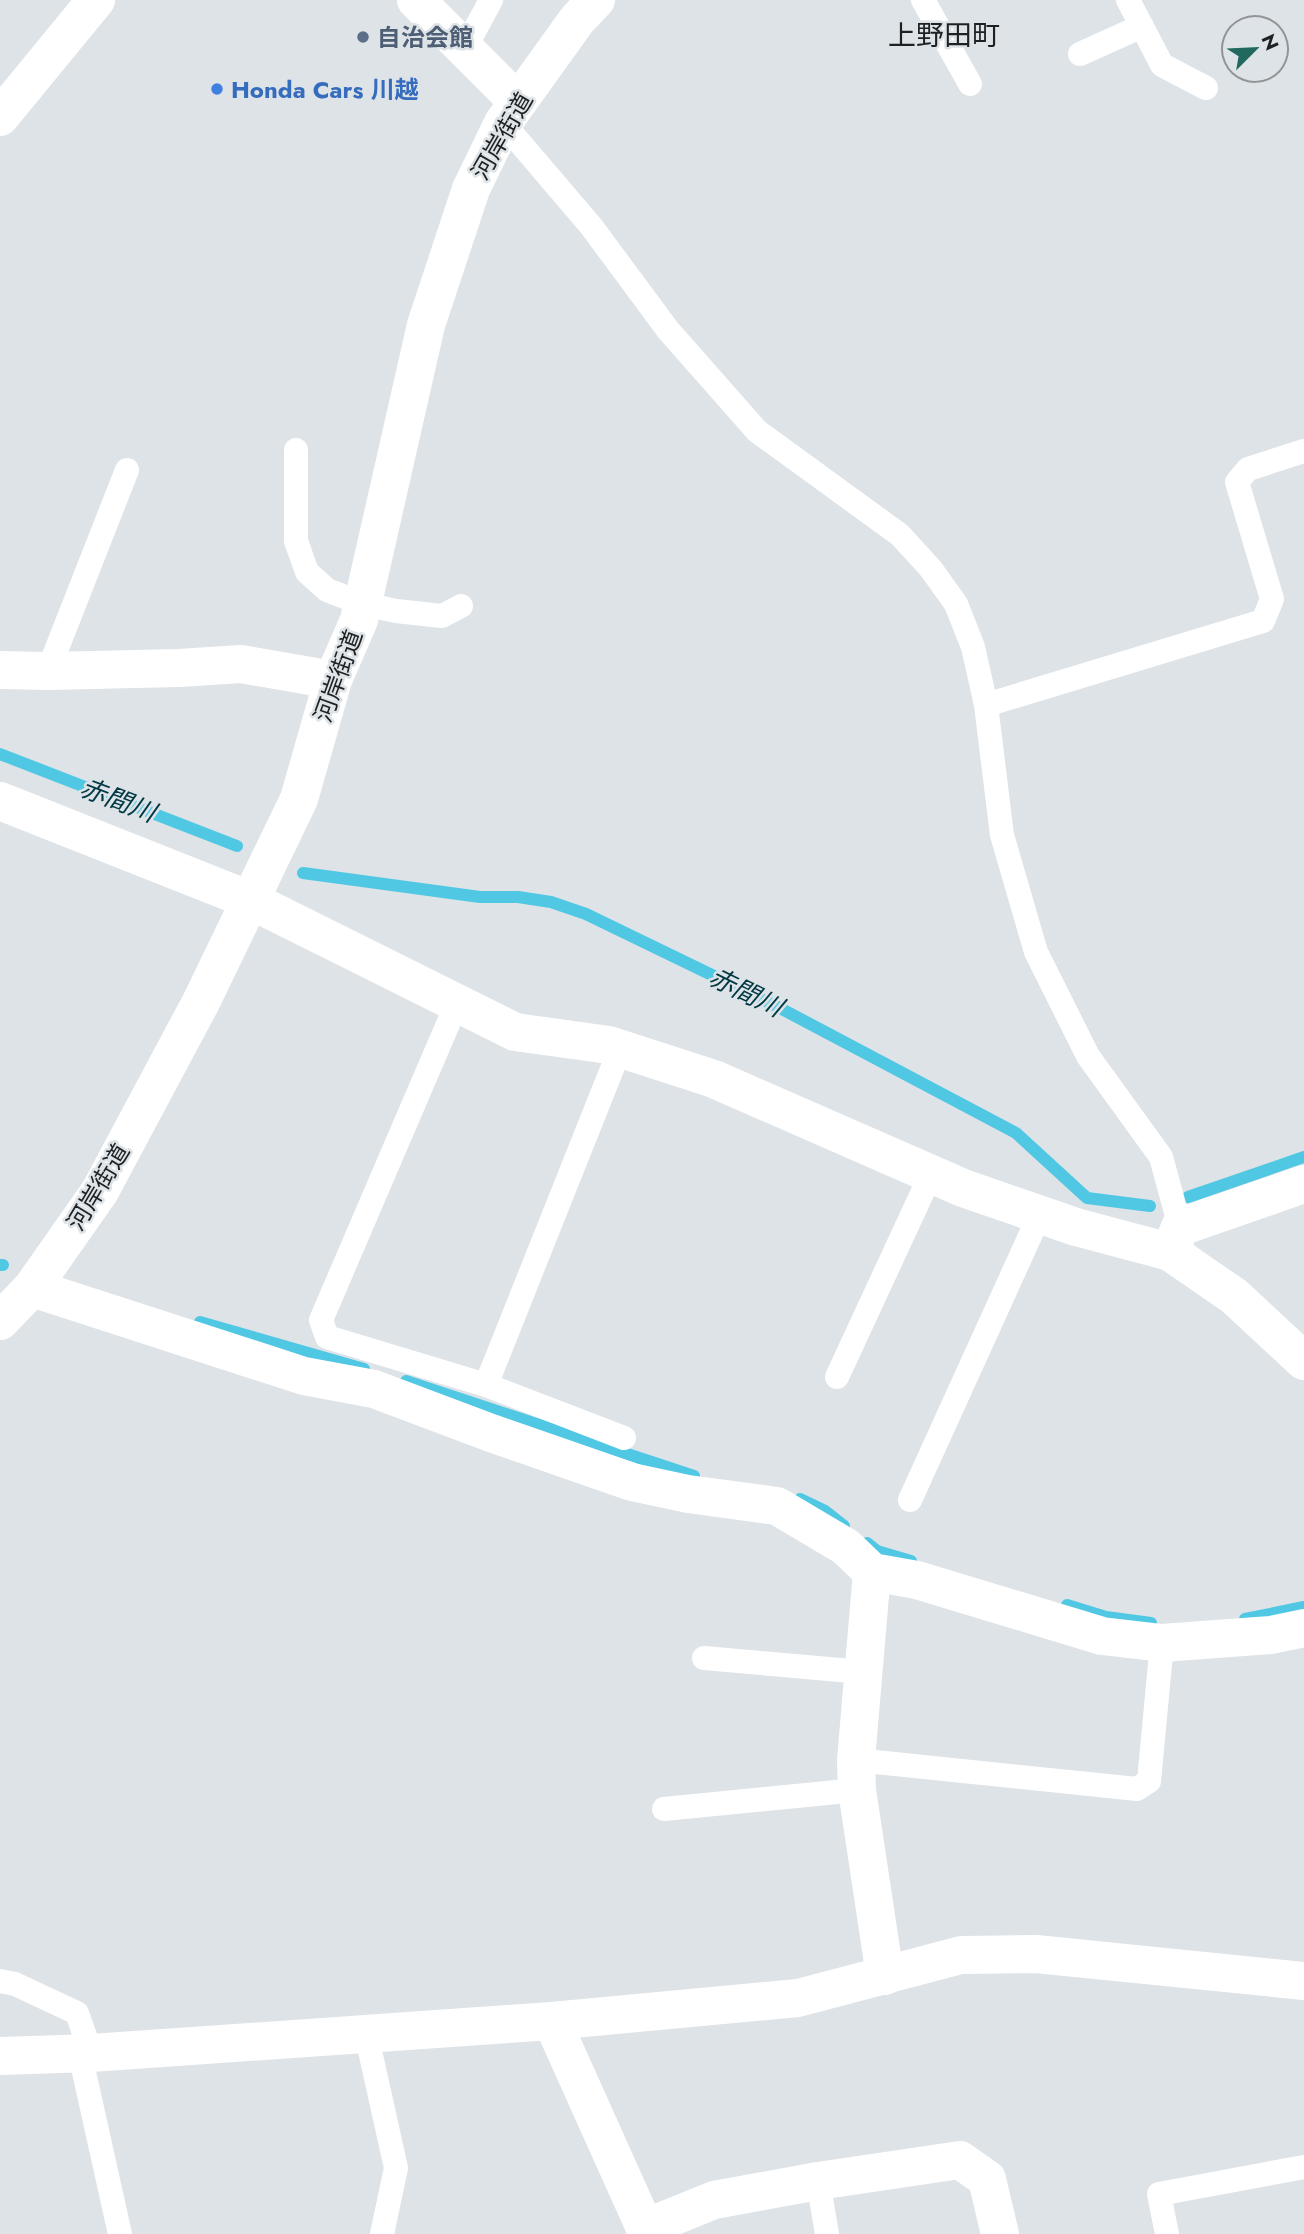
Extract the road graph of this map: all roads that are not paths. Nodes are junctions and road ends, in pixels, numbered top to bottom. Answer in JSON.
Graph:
{"nodes":[{"id":1,"x":96,"y":0,"type":"edge"},
{"id":2,"x":416,"y":0,"type":"edge"},
{"id":3,"x":491,"y":0,"type":"edge"},
{"id":4,"x":596,"y":0,"type":"edge"},
{"id":5,"x":923,"y":0,"type":"edge"},
{"id":6,"x":1128,"y":0,"type":"edge"},
{"id":7,"x":1142,"y":26,"type":"junction"},
{"id":8,"x":464,"y":50,"type":"junction"},
{"id":9,"x":1080,"y":54,"type":"dead end"},
{"id":10,"x":970,"y":84,"type":"dead end"},
{"id":11,"x":1206,"y":88,"type":"dead end"},
{"id":12,"x":511,"y":113,"type":"junction"},
{"id":13,"x":0,"y":117,"type":"edge"},
{"id":14,"x":296,"y":450,"type":"dead end"},
{"id":15,"x":1304,"y":451,"type":"edge"},
{"id":16,"x":127,"y":470,"type":"dead end"},
{"id":17,"x":363,"y":604,"type":"junction"},
{"id":18,"x":461,"y":606,"type":"dead end"},
{"id":19,"x":0,"y":670,"type":"edge"},
{"id":20,"x":48,"y":671,"type":"junction"},
{"id":21,"x":333,"y":680,"type":"junction"},
{"id":22,"x":986,"y":705,"type":"junction"},
{"id":23,"x":0,"y":801,"type":"edge"},
{"id":24,"x":250,"y":900,"type":"junction"},
{"id":25,"x":457,"y":1003,"type":"junction"},
{"id":26,"x":620,"y":1049,"type":"junction"},
{"id":27,"x":932,"y":1174,"type":"junction"},
{"id":28,"x":1304,"y":1184,"type":"edge"},
{"id":29,"x":1041,"y":1214,"type":"junction"},
{"id":30,"x":1175,"y":1240,"type":"junction"},
{"id":31,"x":32,"y":1288,"type":"junction"},
{"id":32,"x":0,"y":1321,"type":"edge"},
{"id":33,"x":1304,"y":1361,"type":"edge"},
{"id":34,"x":837,"y":1377,"type":"dead end"},
{"id":35,"x":486,"y":1385,"type":"junction"},
{"id":36,"x":624,"y":1438,"type":"dead end"},
{"id":37,"x":910,"y":1500,"type":"dead end"},
{"id":38,"x":872,"y":1572,"type":"junction"},
{"id":39,"x":1304,"y":1628,"type":"edge"},
{"id":40,"x":1162,"y":1643,"type":"junction"},
{"id":41,"x":704,"y":1658,"type":"dead end"},
{"id":42,"x":863,"y":1672,"type":"junction"},
{"id":43,"x":856,"y":1775,"type":"junction"},
{"id":44,"x":664,"y":1810,"type":"dead end"},
{"id":45,"x":885,"y":1976,"type":"junction"},
{"id":46,"x":0,"y":1981,"type":"edge"},
{"id":47,"x":1304,"y":1981,"type":"edge"},
{"id":48,"x":552,"y":2021,"type":"junction"},
{"id":49,"x":366,"y":2033,"type":"junction"},
{"id":50,"x":86,"y":2054,"type":"junction"},
{"id":51,"x":0,"y":2056,"type":"edge"},
{"id":52,"x":1304,"y":2167,"type":"edge"},
{"id":53,"x":818,"y":2181,"type":"junction"},
{"id":54,"x":646,"y":2231,"type":"edge"},
{"id":55,"x":120,"y":2234,"type":"edge"},
{"id":56,"x":382,"y":2234,"type":"edge"},
{"id":57,"x":827,"y":2234,"type":"edge"},
{"id":58,"x":1000,"y":2234,"type":"edge"},
{"id":59,"x":1167,"y":2234,"type":"edge"}],
"edges":[{"from":1,"to":13,"type":"street"},
{"from":2,"to":8,"type":"street"},
{"from":3,"to":8,"type":"lane"},
{"from":4,"to":12,"type":"street","name":"河岸街道"},
{"from":5,"to":10,"type":"lane"},
{"from":6,"to":7,"type":"lane"},
{"from":7,"to":9,"type":"lane"},
{"from":7,"to":11,"type":"lane"},
{"from":8,"to":12,"type":"street"},
{"from":12,"to":17,"type":"street","name":"河岸街道"},
{"from":12,"to":22,"type":"lane"},
{"from":14,"to":17,"type":"lane"},
{"from":15,"to":22,"type":"lane"},
{"from":16,"to":20,"type":"lane"},
{"from":17,"to":18,"type":"lane"},
{"from":17,"to":21,"type":"street","name":"河岸街道"},
{"from":19,"to":20,"type":"street"},
{"from":20,"to":21,"type":"street"},
{"from":21,"to":24,"type":"street","name":"河岸街道"},
{"from":22,"to":30,"type":"lane"},
{"from":23,"to":24,"type":"street"},
{"from":24,"to":25,"type":"street"},
{"from":24,"to":31,"type":"street","name":"河岸街道"},
{"from":25,"to":26,"type":"street"},
{"from":25,"to":35,"type":"lane"},
{"from":26,"to":27,"type":"street"},
{"from":26,"to":35,"type":"lane"},
{"from":27,"to":29,"type":"street"},
{"from":27,"to":34,"type":"lane"},
{"from":28,"to":30,"type":"street"},
{"from":29,"to":30,"type":"street"},
{"from":29,"to":37,"type":"lane"},
{"from":30,"to":33,"type":"street"},
{"from":31,"to":32,"type":"street","name":"河岸街道"},
{"from":31,"to":38,"type":"street"},
{"from":35,"to":36,"type":"lane"},
{"from":38,"to":40,"type":"street"},
{"from":38,"to":42,"type":"street"},
{"from":39,"to":40,"type":"street"},
{"from":40,"to":43,"type":"lane"},
{"from":41,"to":42,"type":"lane"},
{"from":42,"to":43,"type":"street"},
{"from":43,"to":44,"type":"lane"},
{"from":43,"to":45,"type":"street"},
{"from":45,"to":47,"type":"street"},
{"from":45,"to":48,"type":"street"},
{"from":46,"to":50,"type":"lane"},
{"from":48,"to":49,"type":"street"},
{"from":48,"to":54,"type":"street"},
{"from":49,"to":50,"type":"street"},
{"from":49,"to":56,"type":"lane"},
{"from":50,"to":51,"type":"street"},
{"from":50,"to":55,"type":"lane"},
{"from":52,"to":59,"type":"lane"},
{"from":53,"to":54,"type":"street"},
{"from":53,"to":57,"type":"lane"},
{"from":53,"to":58,"type":"street"}]}
